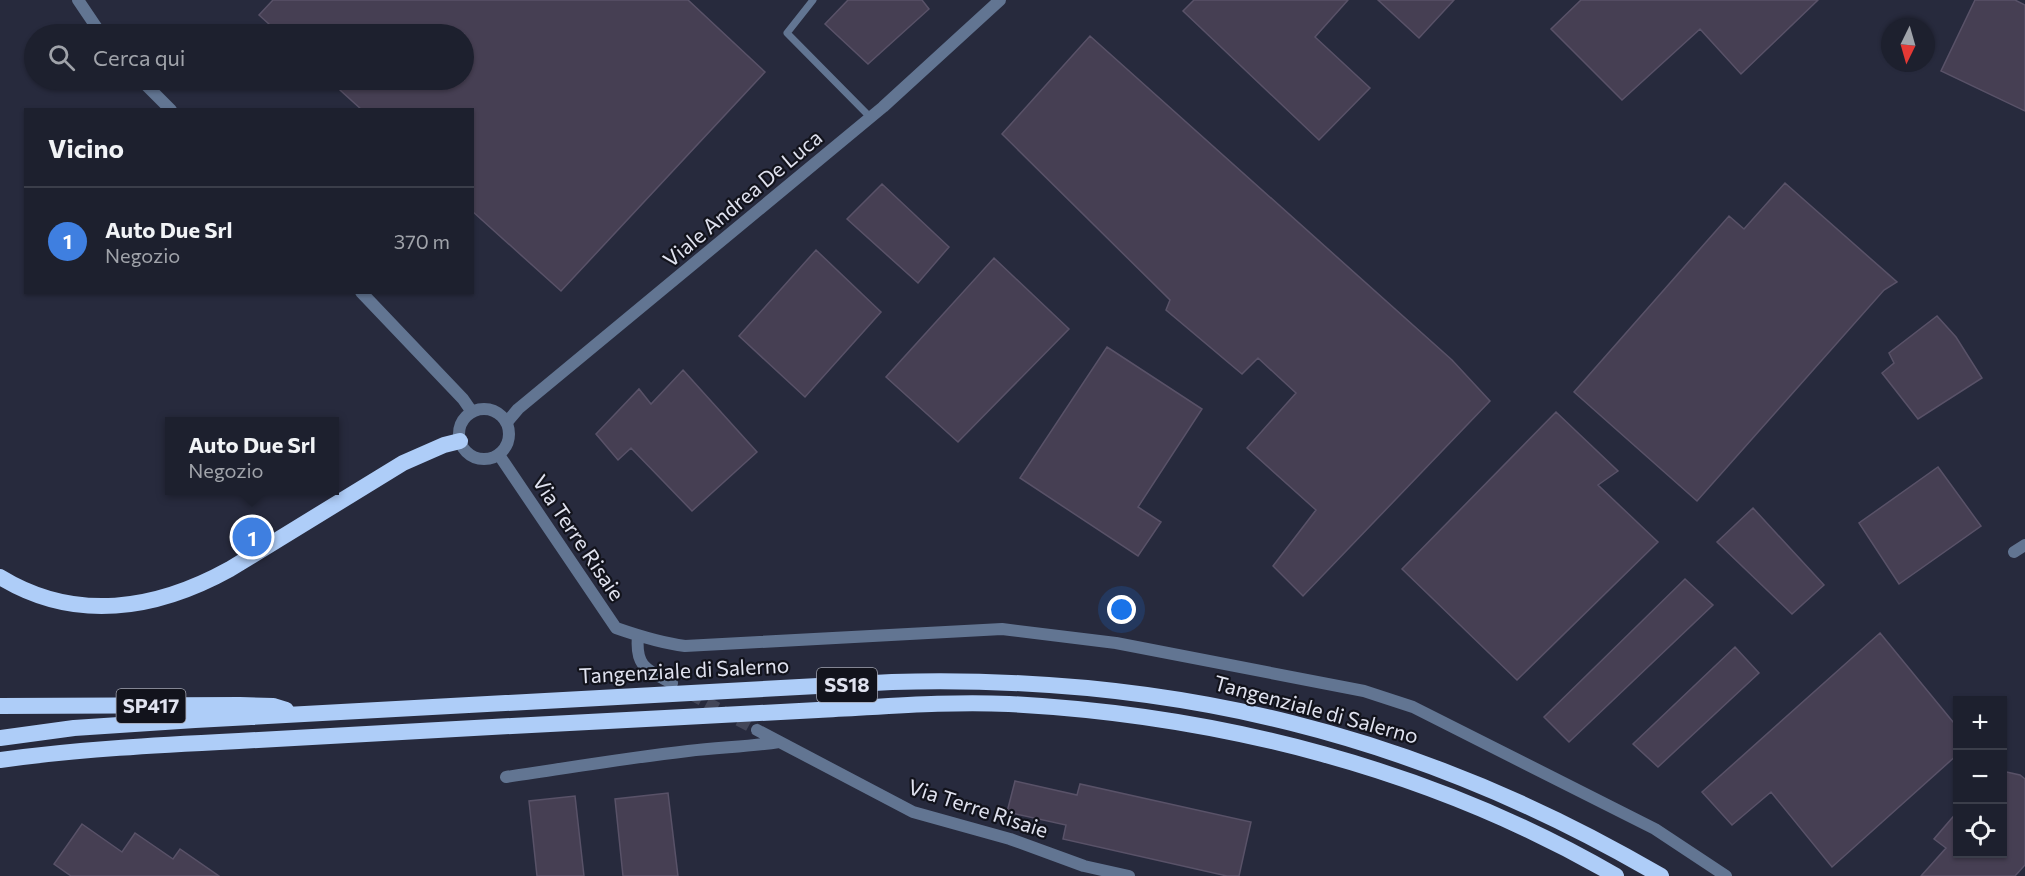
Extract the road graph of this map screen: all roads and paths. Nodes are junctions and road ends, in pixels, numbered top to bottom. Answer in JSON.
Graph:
{"nodes":[{"id":1,"x":78,"y":0,"type":"edge"},
{"id":2,"x":813,"y":0,"type":"edge"},
{"id":3,"x":1000,"y":0,"type":"edge"},
{"id":4,"x":94,"y":24,"type":"edge"},
{"id":5,"x":151,"y":90,"type":"edge"},
{"id":6,"x":169,"y":108,"type":"edge"},
{"id":7,"x":871,"y":118,"type":"junction"},
{"id":8,"x":363,"y":294,"type":"edge"},
{"id":9,"x":472,"y":412,"type":"junction"},
{"id":10,"x":507,"y":422,"type":"junction"},
{"id":11,"x":460,"y":441,"type":"junction"},
{"id":12,"x":499,"y":455,"type":"junction"},
{"id":13,"x":0,"y":577,"type":"edge"},
{"id":14,"x":638,"y":636,"type":"junction"},
{"id":15,"x":672,"y":683,"type":"dead end"},
{"id":16,"x":0,"y":706,"type":"edge"},
{"id":17,"x":301,"y":715,"type":"junction"},
{"id":18,"x":757,"y":730,"type":"tunnel mouth"},
{"id":19,"x":0,"y":738,"type":"edge"},
{"id":20,"x":779,"y":741,"type":"junction"},
{"id":21,"x":0,"y":760,"type":"edge"},
{"id":22,"x":506,"y":777,"type":"dead end"},
{"id":23,"x":1129,"y":876,"type":"edge"},
{"id":24,"x":1616,"y":876,"type":"edge"},
{"id":25,"x":1661,"y":876,"type":"edge"},
{"id":26,"x":1726,"y":876,"type":"edge"}],
"edges":[{"from":1,"to":4,"type":"street"},
{"from":2,"to":7,"type":"lane"},
{"from":3,"to":7,"type":"street","name":"Viale Andrea De Luca"},
{"from":5,"to":6,"type":"street"},
{"from":7,"to":10,"type":"street","name":"Viale Andrea De Luca"},
{"from":8,"to":9,"type":"street"},
{"from":9,"to":10,"type":"street"},
{"from":9,"to":11,"type":"street"},
{"from":10,"to":12,"type":"street"},
{"from":11,"to":12,"type":"street"},
{"from":11,"to":13,"type":"highway"},
{"from":12,"to":14,"type":"street","name":"Via Terre Risaie"},
{"from":14,"to":15,"type":"street"},
{"from":14,"to":26,"type":"street","name":"Via Terre Risaie"},
{"from":16,"to":17,"type":"highway","number":"SP417"},
{"from":17,"to":19,"type":"highway","name":"Tangenziale di Salerno","number":"SS18"},
{"from":17,"to":25,"type":"highway","name":"Tangenziale di Salerno","number":"SS18"},
{"from":18,"to":20,"type":"street","name":"Via Terre Risaie"},
{"from":20,"to":22,"type":"street"},
{"from":20,"to":23,"type":"street","name":"Via Terre Risaie"},
{"from":21,"to":24,"type":"highway","name":"Tangenziale di Salerno","number":"SS18"}]}
